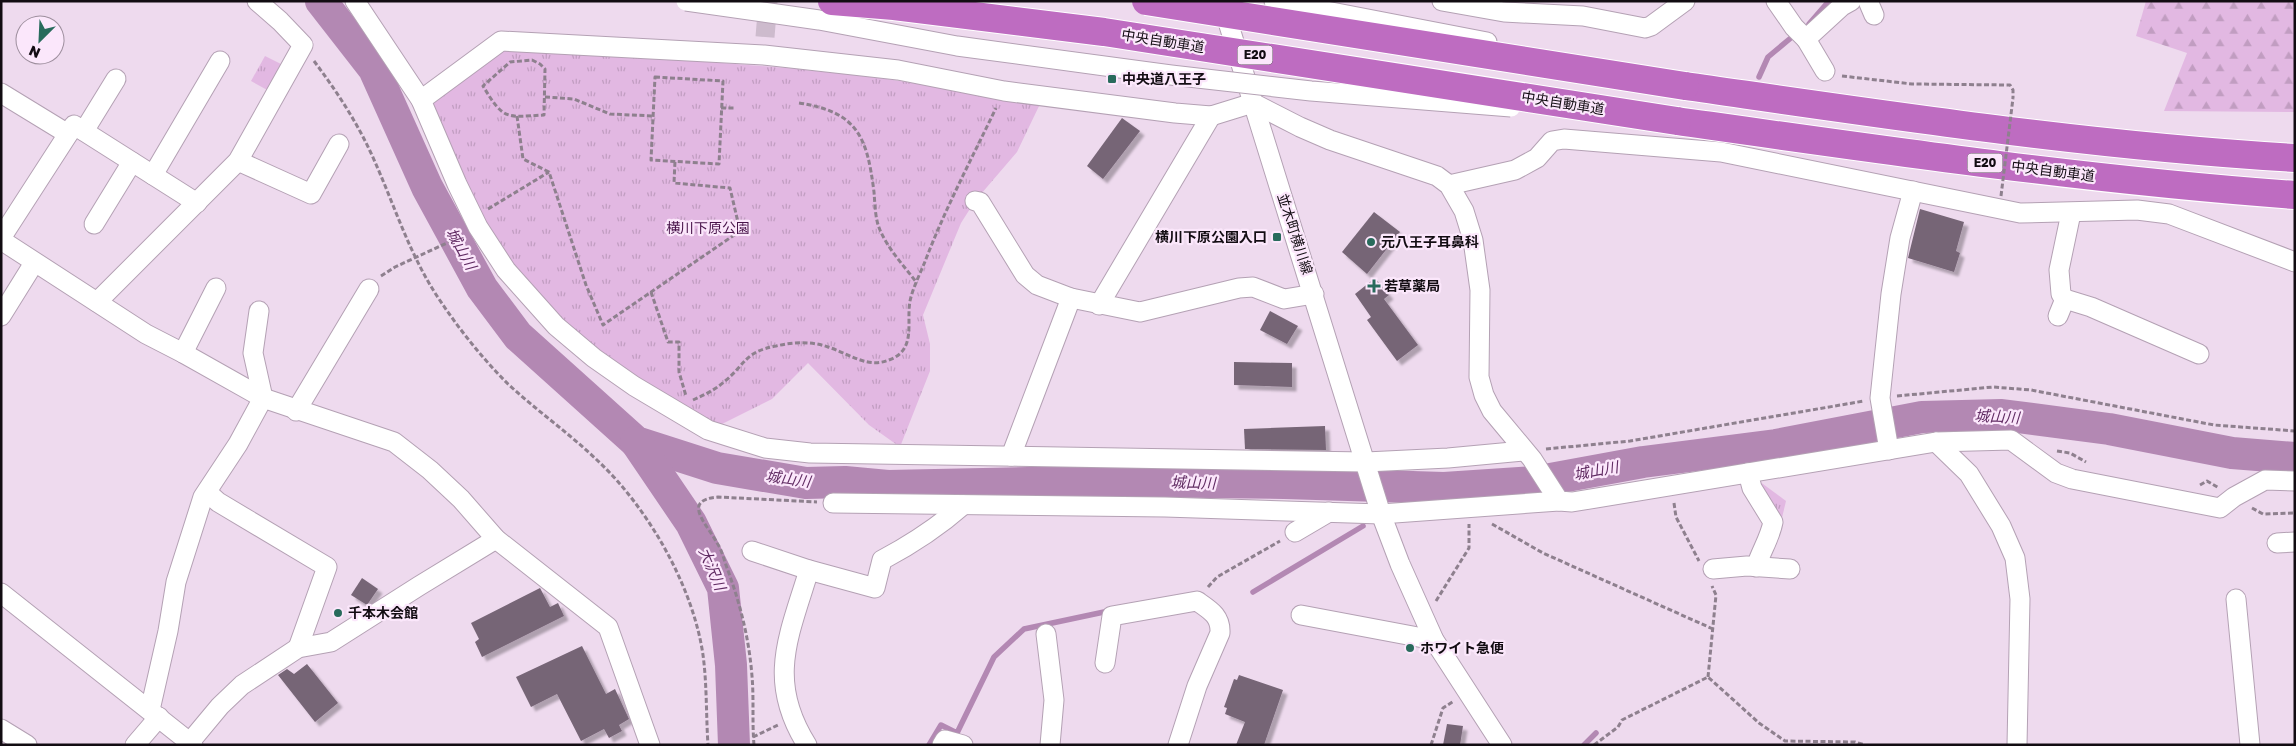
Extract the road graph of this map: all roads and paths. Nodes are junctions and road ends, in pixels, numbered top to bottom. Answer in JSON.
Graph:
{"nodes":[{"id":1,"x":257,"y":1,"type":"edge"},
{"id":2,"x":355,"y":1,"type":"edge"},
{"id":3,"x":686,"y":1,"type":"edge"},
{"id":4,"x":832,"y":1,"type":"edge"},
{"id":5,"x":1146,"y":1,"type":"edge"},
{"id":6,"x":1221,"y":1,"type":"edge"},
{"id":7,"x":1274,"y":1,"type":"edge"},
{"id":8,"x":1442,"y":1,"type":"edge"},
{"id":9,"x":1685,"y":1,"type":"edge"},
{"id":10,"x":1776,"y":1,"type":"edge"},
{"id":11,"x":1851,"y":1,"type":"edge"},
{"id":12,"x":1587,"y":8,"type":"edge"},
{"id":13,"x":1806,"y":39,"type":"junction"},
{"id":14,"x":304,"y":45,"type":"junction"},
{"id":15,"x":220,"y":61,"type":"dead end"},
{"id":16,"x":1824,"y":71,"type":"joint"},
{"id":17,"x":116,"y":79,"type":"dead end"},
{"id":18,"x":1685,"y":86,"type":"junction"},
{"id":19,"x":1004,"y":92,"type":"junction"},
{"id":20,"x":1,"y":93,"type":"edge"},
{"id":21,"x":545,"y":97,"type":"junction"},
{"id":22,"x":421,"y":100,"type":"junction"},
{"id":23,"x":799,"y":103,"type":"dead end"},
{"id":24,"x":1253,"y":103,"type":"junction"},
{"id":25,"x":721,"y":108,"type":"junction"},
{"id":26,"x":736,"y":108,"type":"dead end"},
{"id":27,"x":517,"y":116,"type":"junction"},
{"id":28,"x":653,"y":116,"type":"junction"},
{"id":29,"x":1211,"y":116,"type":"junction"},
{"id":30,"x":1677,"y":121,"type":"junction"},
{"id":31,"x":76,"y":132,"type":"junction"},
{"id":32,"x":340,"y":144,"type":"dead end"},
{"id":33,"x":2295,"y":158,"type":"edge"},
{"id":34,"x":238,"y":161,"type":"junction"},
{"id":35,"x":675,"y":161,"type":"junction"},
{"id":36,"x":132,"y":162,"type":"junction"},
{"id":37,"x":549,"y":172,"type":"junction"},
{"id":38,"x":153,"y":175,"type":"junction"},
{"id":39,"x":1449,"y":185,"type":"junction"},
{"id":40,"x":1913,"y":190,"type":"junction"},
{"id":41,"x":2295,"y":195,"type":"edge"},
{"id":42,"x":2001,"y":196,"type":"dead end"},
{"id":43,"x":975,"y":201,"type":"dead end"},
{"id":44,"x":481,"y":202,"type":"dead end"},
{"id":45,"x":197,"y":203,"type":"junction"},
{"id":46,"x":486,"y":211,"type":"junction"},
{"id":47,"x":2072,"y":213,"type":"junction"},
{"id":48,"x":490,"y":218,"type":"dead end"},
{"id":49,"x":94,"y":224,"type":"dead end"},
{"id":50,"x":469,"y":233,"type":"dead end"},
{"id":51,"x":1,"y":239,"type":"edge"},
{"id":52,"x":414,"y":258,"type":"junction"},
{"id":53,"x":2295,"y":262,"type":"edge"},
{"id":54,"x":34,"y":263,"type":"junction"},
{"id":55,"x":916,"y":283,"type":"junction"},
{"id":56,"x":216,"y":288,"type":"dead end"},
{"id":57,"x":369,"y":289,"type":"joint"},
{"id":58,"x":652,"y":292,"type":"junction"},
{"id":59,"x":1314,"y":294,"type":"junction"},
{"id":60,"x":1071,"y":298,"type":"junction"},
{"id":61,"x":97,"y":302,"type":"junction"},
{"id":62,"x":1098,"y":305,"type":"junction"},
{"id":63,"x":259,"y":311,"type":"dead end"},
{"id":64,"x":1,"y":316,"type":"edge"},
{"id":65,"x":183,"y":353,"type":"junction"},
{"id":66,"x":2200,"y":354,"type":"dead end"},
{"id":67,"x":680,"y":383,"type":"dead end"},
{"id":68,"x":680,"y":397,"type":"dead end"},
{"id":69,"x":263,"y":398,"type":"junction"},
{"id":70,"x":1881,"y":400,"type":"junction"},
{"id":71,"x":296,"y":411,"type":"junction"},
{"id":72,"x":2295,"y":431,"type":"edge"},
{"id":73,"x":1936,"y":442,"type":"junction"},
{"id":74,"x":1888,"y":446,"type":"junction"},
{"id":75,"x":1527,"y":455,"type":"junction"},
{"id":76,"x":1011,"y":456,"type":"junction"},
{"id":77,"x":1366,"y":464,"type":"junction"},
{"id":78,"x":1748,"y":473,"type":"junction"},
{"id":79,"x":2295,"y":481,"type":"edge"},
{"id":80,"x":207,"y":492,"type":"junction"},
{"id":81,"x":1557,"y":497,"type":"junction"},
{"id":82,"x":1673,"y":498,"type":"dead end"},
{"id":83,"x":833,"y":503,"type":"joint"},
{"id":84,"x":963,"y":505,"type":"junction"},
{"id":85,"x":1380,"y":510,"type":"junction"},
{"id":86,"x":1329,"y":512,"type":"junction"},
{"id":87,"x":1469,"y":513,"type":"junction"},
{"id":88,"x":1296,"y":532,"type":"joint"},
{"id":89,"x":496,"y":540,"type":"junction"},
{"id":90,"x":752,"y":551,"type":"dead end"},
{"id":91,"x":1756,"y":567,"type":"junction"},
{"id":92,"x":1790,"y":569,"type":"dead end"},
{"id":93,"x":809,"y":570,"type":"junction"},
{"id":94,"x":1708,"y":572,"type":"junction"},
{"id":95,"x":1,"y":593,"type":"edge"},
{"id":96,"x":2236,"y":599,"type":"dead end"},
{"id":97,"x":1197,"y":601,"type":"junction"},
{"id":98,"x":1301,"y":615,"type":"dead end"},
{"id":99,"x":1424,"y":615,"type":"junction"},
{"id":100,"x":1713,"y":629,"type":"junction"},
{"id":101,"x":1046,"y":634,"type":"dead end"},
{"id":102,"x":1434,"y":640,"type":"junction"},
{"id":103,"x":298,"y":648,"type":"junction"},
{"id":104,"x":1105,"y":663,"type":"dead end"},
{"id":105,"x":1708,"y":677,"type":"junction"},
{"id":106,"x":1467,"y":693,"type":"junction"},
{"id":107,"x":154,"y":714,"type":"junction"},
{"id":108,"x":792,"y":718,"type":"junction"},
{"id":109,"x":1,"y":728,"type":"edge"},
{"id":110,"x":754,"y":737,"type":"junction"},
{"id":111,"x":192,"y":743,"type":"edge"},
{"id":112,"x":1818,"y":743,"type":"edge"},
{"id":113,"x":27,"y":745,"type":"edge"},
{"id":114,"x":134,"y":745,"type":"edge"},
{"id":115,"x":650,"y":745,"type":"edge"},
{"id":116,"x":708,"y":745,"type":"edge"},
{"id":117,"x":754,"y":745,"type":"edge"},
{"id":118,"x":807,"y":745,"type":"edge"},
{"id":119,"x":942,"y":745,"type":"edge"},
{"id":120,"x":963,"y":745,"type":"edge"},
{"id":121,"x":1050,"y":745,"type":"edge"},
{"id":122,"x":1178,"y":745,"type":"edge"},
{"id":123,"x":1431,"y":745,"type":"edge"},
{"id":124,"x":1502,"y":745,"type":"edge"},
{"id":125,"x":1594,"y":745,"type":"edge"},
{"id":126,"x":1865,"y":745,"type":"edge"},
{"id":127,"x":2018,"y":745,"type":"edge"},
{"id":128,"x":2250,"y":745,"type":"edge"}],
"edges":[{"from":1,"to":14,"type":"street"},
{"from":2,"to":22,"type":"street"},
{"from":3,"to":30,"type":"street","bridge":true},
{"from":4,"to":30,"type":"highway","name":"中央自動車道","number":"E20","bridge":true},
{"from":5,"to":18,"type":"highway","bridge":true},
{"from":6,"to":24,"type":"street","name":"並木町横川線"},
{"from":7,"to":18,"type":"street","bridge":true},
{"from":8,"to":12,"type":"street"},
{"from":9,"to":12,"type":"street"},
{"from":10,"to":13,"type":"street"},
{"from":11,"to":13,"type":"street"},
{"from":13,"to":16,"type":"street"},
{"from":14,"to":34,"type":"street"},
{"from":14,"to":52,"type":"path"},
{"from":15,"to":38,"type":"street"},
{"from":16,"to":42,"type":"path","bridge":true},
{"from":17,"to":31,"type":"street"},
{"from":18,"to":33,"type":"highway"},
{"from":19,"to":22,"type":"street"},
{"from":19,"to":29,"type":"street"},
{"from":19,"to":55,"type":"path"},
{"from":20,"to":31,"type":"street"},
{"from":21,"to":27,"type":"path"},
{"from":21,"to":27,"type":"path"},
{"from":21,"to":28,"type":"path"},
{"from":22,"to":76,"type":"street"},
{"from":23,"to":55,"type":"path"},
{"from":24,"to":29,"type":"street"},
{"from":24,"to":39,"type":"street"},
{"from":24,"to":59,"type":"street","name":"並木町横川線"},
{"from":25,"to":26,"type":"path"},
{"from":25,"to":28,"type":"path"},
{"from":25,"to":35,"type":"path"},
{"from":27,"to":37,"type":"path"},
{"from":28,"to":35,"type":"path"},
{"from":29,"to":62,"type":"street"},
{"from":30,"to":41,"type":"highway","name":"中央自動車道","number":"E20"},
{"from":31,"to":36,"type":"street"},
{"from":31,"to":51,"type":"street"},
{"from":32,"to":34,"type":"street"},
{"from":34,"to":45,"type":"street"},
{"from":35,"to":58,"type":"path"},
{"from":36,"to":38,"type":"street"},
{"from":36,"to":49,"type":"street"},
{"from":37,"to":46,"type":"path"},
{"from":37,"to":58,"type":"path"},
{"from":38,"to":45,"type":"street"},
{"from":39,"to":40,"type":"street"},
{"from":39,"to":75,"type":"street"},
{"from":40,"to":47,"type":"street"},
{"from":40,"to":70,"type":"street"},
{"from":43,"to":60,"type":"street"},
{"from":44,"to":46,"type":"path"},
{"from":45,"to":61,"type":"street"},
{"from":46,"to":48,"type":"path"},
{"from":47,"to":53,"type":"street"},
{"from":47,"to":66,"type":"street"},
{"from":50,"to":52,"type":"path"},
{"from":51,"to":54,"type":"street"},
{"from":52,"to":57,"type":"path"},
{"from":52,"to":116,"type":"path"},
{"from":54,"to":61,"type":"street"},
{"from":54,"to":64,"type":"street"},
{"from":55,"to":68,"type":"path"},
{"from":56,"to":65,"type":"street"},
{"from":57,"to":71,"type":"street"},
{"from":58,"to":67,"type":"path"},
{"from":59,"to":62,"type":"street"},
{"from":59,"to":77,"type":"street","name":"並木町横川線"},
{"from":60,"to":62,"type":"street"},
{"from":60,"to":76,"type":"street"},
{"from":61,"to":65,"type":"street"},
{"from":63,"to":69,"type":"street"},
{"from":65,"to":69,"type":"street"},
{"from":69,"to":71,"type":"street"},
{"from":69,"to":80,"type":"street"},
{"from":70,"to":72,"type":"path"},
{"from":70,"to":74,"type":"street"},
{"from":70,"to":75,"type":"path"},
{"from":71,"to":89,"type":"street"},
{"from":73,"to":74,"type":"street"},
{"from":73,"to":79,"type":"street"},
{"from":73,"to":127,"type":"street"},
{"from":74,"to":78,"type":"street"},
{"from":75,"to":77,"type":"street"},
{"from":75,"to":81,"type":"street"},
{"from":76,"to":77,"type":"street"},
{"from":77,"to":85,"type":"street","name":"並木町横川線"},
{"from":78,"to":81,"type":"street"},
{"from":78,"to":91,"type":"street"},
{"from":80,"to":103,"type":"street"},
{"from":80,"to":107,"type":"street"},
{"from":81,"to":87,"type":"street"},
{"from":82,"to":94,"type":"path"},
{"from":83,"to":84,"type":"street"},
{"from":83,"to":110,"type":"path"},
{"from":84,"to":86,"type":"street"},
{"from":84,"to":93,"type":"street"},
{"from":85,"to":86,"type":"street"},
{"from":85,"to":87,"type":"street"},
{"from":85,"to":99,"type":"street"},
{"from":86,"to":88,"type":"street"},
{"from":87,"to":99,"type":"path"},
{"from":87,"to":100,"type":"path"},
{"from":88,"to":97,"type":"path"},
{"from":89,"to":103,"type":"street"},
{"from":89,"to":115,"type":"street"},
{"from":90,"to":93,"type":"street"},
{"from":91,"to":92,"type":"street"},
{"from":91,"to":94,"type":"street"},
{"from":93,"to":108,"type":"street"},
{"from":94,"to":100,"type":"path"},
{"from":95,"to":107,"type":"street"},
{"from":96,"to":128,"type":"street"},
{"from":97,"to":104,"type":"street"},
{"from":97,"to":122,"type":"street"},
{"from":98,"to":102,"type":"street"},
{"from":99,"to":102,"type":"street"},
{"from":100,"to":105,"type":"path"},
{"from":101,"to":121,"type":"street"},
{"from":102,"to":106,"type":"street"},
{"from":103,"to":111,"type":"street"},
{"from":105,"to":112,"type":"path"},
{"from":105,"to":125,"type":"path"},
{"from":106,"to":123,"type":"path"},
{"from":106,"to":124,"type":"street"},
{"from":107,"to":111,"type":"street"},
{"from":107,"to":114,"type":"street"},
{"from":108,"to":110,"type":"path"},
{"from":108,"to":118,"type":"street"},
{"from":109,"to":113,"type":"street"},
{"from":110,"to":117,"type":"path"},
{"from":112,"to":126,"type":"path"},
{"from":119,"to":120,"type":"street"}]}
